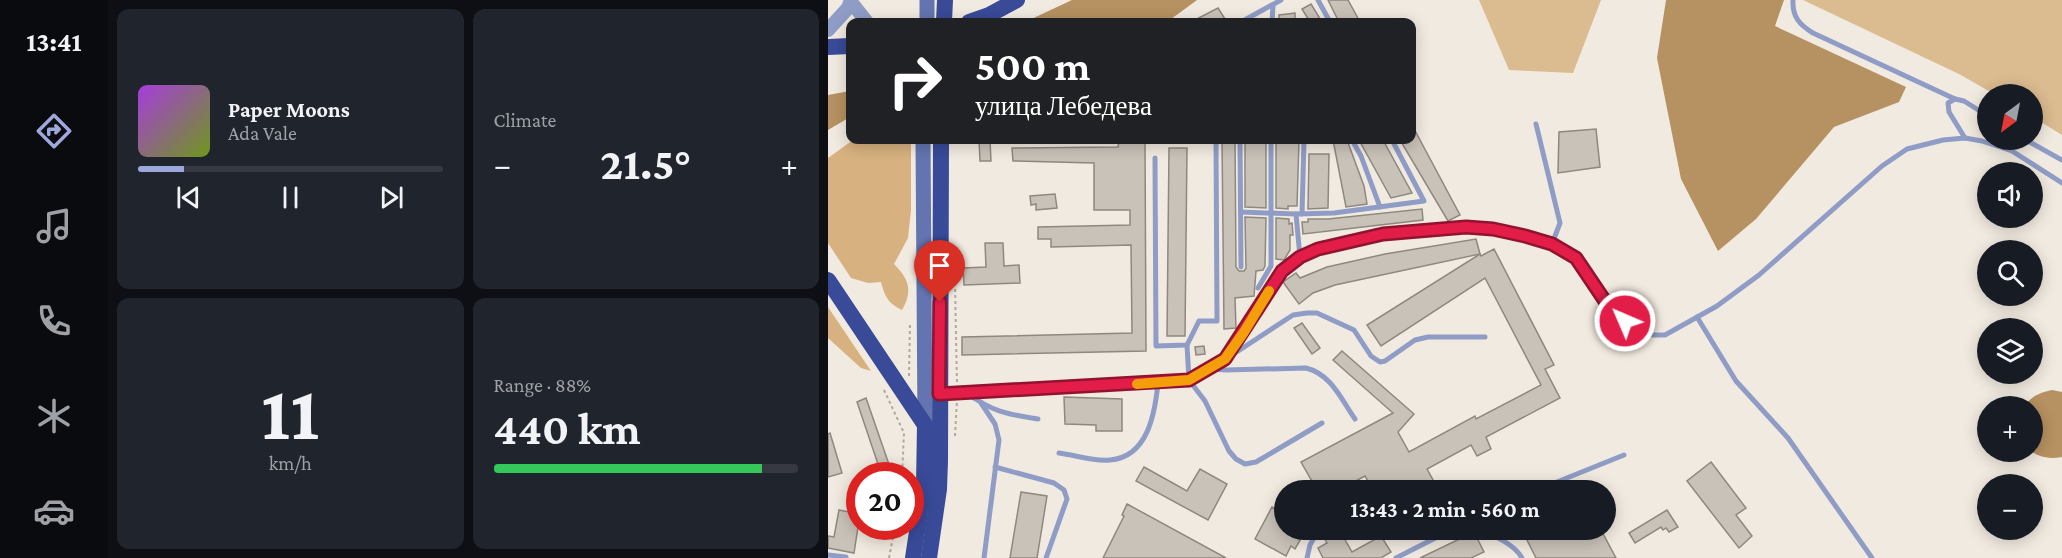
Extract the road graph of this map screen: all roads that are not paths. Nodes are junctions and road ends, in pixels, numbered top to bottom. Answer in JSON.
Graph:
{"nodes":[{"id":1,"x":945,"y":0,"type":"edge"},
{"id":2,"x":1017,"y":0,"type":"edge"},
{"id":3,"x":1281,"y":0,"type":"edge"},
{"id":4,"x":1318,"y":0,"type":"edge"},
{"id":5,"x":1793,"y":0,"type":"edge"},
{"id":6,"x":851,"y":1,"type":"edge"},
{"id":7,"x":927,"y":1,"type":"edge"},
{"id":8,"x":1273,"y":5,"type":"junction"},
{"id":9,"x":864,"y":18,"type":"edge"},
{"id":10,"x":927,"y":18,"type":"edge"},
{"id":11,"x":944,"y":18,"type":"edge"},
{"id":12,"x":980,"y":18,"type":"edge"},
{"id":13,"x":1249,"y":18,"type":"edge"},
{"id":14,"x":1272,"y":18,"type":"edge"},
{"id":15,"x":1328,"y":18,"type":"edge"},
{"id":16,"x":828,"y":30,"type":"edge"},
{"id":17,"x":846,"y":46,"type":"edge"},
{"id":18,"x":828,"y":47,"type":"edge"},
{"id":19,"x":1955,"y":99,"type":"junction"},
{"id":20,"x":1977,"y":109,"type":"edge"},
{"id":21,"x":1536,"y":124,"type":"dead end"},
{"id":22,"x":1965,"y":138,"type":"junction"},
{"id":23,"x":923,"y":144,"type":"edge"},
{"id":24,"x":941,"y":144,"type":"edge"},
{"id":25,"x":1216,"y":144,"type":"edge"},
{"id":26,"x":1240,"y":144,"type":"edge"},
{"id":27,"x":1271,"y":144,"type":"edge"},
{"id":28,"x":1304,"y":144,"type":"edge"},
{"id":29,"x":1354,"y":144,"type":"edge"},
{"id":30,"x":1394,"y":144,"type":"edge"},
{"id":31,"x":2043,"y":149,"type":"edge"},
{"id":32,"x":1155,"y":158,"type":"dead end"},
{"id":33,"x":2062,"y":160,"type":"edge"},
{"id":34,"x":2062,"y":183,"type":"edge"},
{"id":35,"x":1380,"y":207,"type":"junction"},
{"id":36,"x":1240,"y":212,"type":"junction"},
{"id":37,"x":1271,"y":213,"type":"junction"},
{"id":38,"x":1299,"y":214,"type":"junction"},
{"id":39,"x":1552,"y":244,"type":"junction"},
{"id":40,"x":1300,"y":257,"type":"junction"},
{"id":41,"x":1241,"y":267,"type":"dead end"},
{"id":42,"x":828,"y":280,"type":"edge"},
{"id":43,"x":1258,"y":288,"type":"dead end"},
{"id":44,"x":1697,"y":317,"type":"junction"},
{"id":45,"x":1485,"y":336,"type":"dead end"},
{"id":46,"x":1187,"y":345,"type":"junction"},
{"id":47,"x":1225,"y":359,"type":"junction"},
{"id":48,"x":1209,"y":369,"type":"junction"},
{"id":49,"x":1189,"y":380,"type":"junction"},
{"id":50,"x":1158,"y":383,"type":"junction"},
{"id":51,"x":965,"y":392,"type":"junction"},
{"id":52,"x":931,"y":394,"type":"junction"},
{"id":53,"x":981,"y":403,"type":"junction"},
{"id":54,"x":1038,"y":419,"type":"dead end"},
{"id":55,"x":1354,"y":419,"type":"dead end"},
{"id":56,"x":1322,"y":423,"type":"dead end"},
{"id":57,"x":925,"y":425,"type":"junction"},
{"id":58,"x":1059,"y":453,"type":"dead end"},
{"id":59,"x":1624,"y":455,"type":"dead end"},
{"id":60,"x":996,"y":467,"type":"junction"},
{"id":61,"x":1562,"y":480,"type":"edge"},
{"id":62,"x":1313,"y":540,"type":"edge"},
{"id":63,"x":1431,"y":540,"type":"edge"},
{"id":64,"x":1502,"y":540,"type":"edge"},
{"id":65,"x":828,"y":555,"type":"edge"},
{"id":66,"x":846,"y":557,"type":"edge"},
{"id":67,"x":913,"y":558,"type":"edge"},
{"id":68,"x":929,"y":558,"type":"edge"},
{"id":69,"x":984,"y":558,"type":"edge"},
{"id":70,"x":1046,"y":558,"type":"edge"},
{"id":71,"x":1307,"y":558,"type":"edge"},
{"id":72,"x":1396,"y":558,"type":"edge"},
{"id":73,"x":1522,"y":558,"type":"edge"},
{"id":74,"x":1872,"y":558,"type":"edge"}],
"edges":[{"from":1,"to":11,"type":"highway"},
{"from":2,"to":12,"type":"highway"},
{"from":3,"to":8,"type":"lane"},
{"from":4,"to":15,"type":"lane"},
{"from":5,"to":19,"type":"lane"},
{"from":6,"to":9,"type":"street"},
{"from":6,"to":16,"type":"street"},
{"from":7,"to":10,"type":"main road"},
{"from":8,"to":13,"type":"lane"},
{"from":8,"to":14,"type":"lane"},
{"from":17,"to":18,"type":"highway"},
{"from":19,"to":20,"type":"lane"},
{"from":19,"to":22,"type":"lane"},
{"from":21,"to":39,"type":"lane"},
{"from":22,"to":34,"type":"lane"},
{"from":22,"to":44,"type":"lane"},
{"from":23,"to":52,"type":"main road"},
{"from":24,"to":52,"type":"highway"},
{"from":25,"to":46,"type":"lane"},
{"from":26,"to":36,"type":"lane"},
{"from":27,"to":37,"type":"lane"},
{"from":28,"to":38,"type":"lane"},
{"from":29,"to":35,"type":"lane"},
{"from":30,"to":35,"type":"lane"},
{"from":31,"to":33,"type":"lane"},
{"from":32,"to":46,"type":"lane"},
{"from":35,"to":38,"type":"lane"},
{"from":36,"to":37,"type":"lane"},
{"from":36,"to":41,"type":"lane"},
{"from":37,"to":38,"type":"lane"},
{"from":37,"to":43,"type":"lane"},
{"from":38,"to":40,"type":"lane"},
{"from":39,"to":40,"type":"lane"},
{"from":39,"to":44,"type":"lane"},
{"from":40,"to":47,"type":"lane"},
{"from":42,"to":57,"type":"highway"},
{"from":44,"to":74,"type":"lane"},
{"from":45,"to":47,"type":"lane"},
{"from":46,"to":49,"type":"lane"},
{"from":47,"to":48,"type":"lane"},
{"from":48,"to":49,"type":"lane"},
{"from":48,"to":55,"type":"lane"},
{"from":49,"to":50,"type":"lane"},
{"from":49,"to":56,"type":"lane"},
{"from":50,"to":51,"type":"lane"},
{"from":50,"to":58,"type":"lane"},
{"from":51,"to":52,"type":"lane"},
{"from":51,"to":53,"type":"lane"},
{"from":52,"to":57,"type":"main road"},
{"from":52,"to":68,"type":"highway"},
{"from":53,"to":54,"type":"lane"},
{"from":53,"to":60,"type":"lane"},
{"from":57,"to":67,"type":"highway"},
{"from":59,"to":61,"type":"lane"},
{"from":60,"to":69,"type":"lane"},
{"from":60,"to":70,"type":"lane"},
{"from":62,"to":71,"type":"lane"},
{"from":63,"to":72,"type":"lane"},
{"from":64,"to":73,"type":"lane"},
{"from":65,"to":66,"type":"lane"}]}
